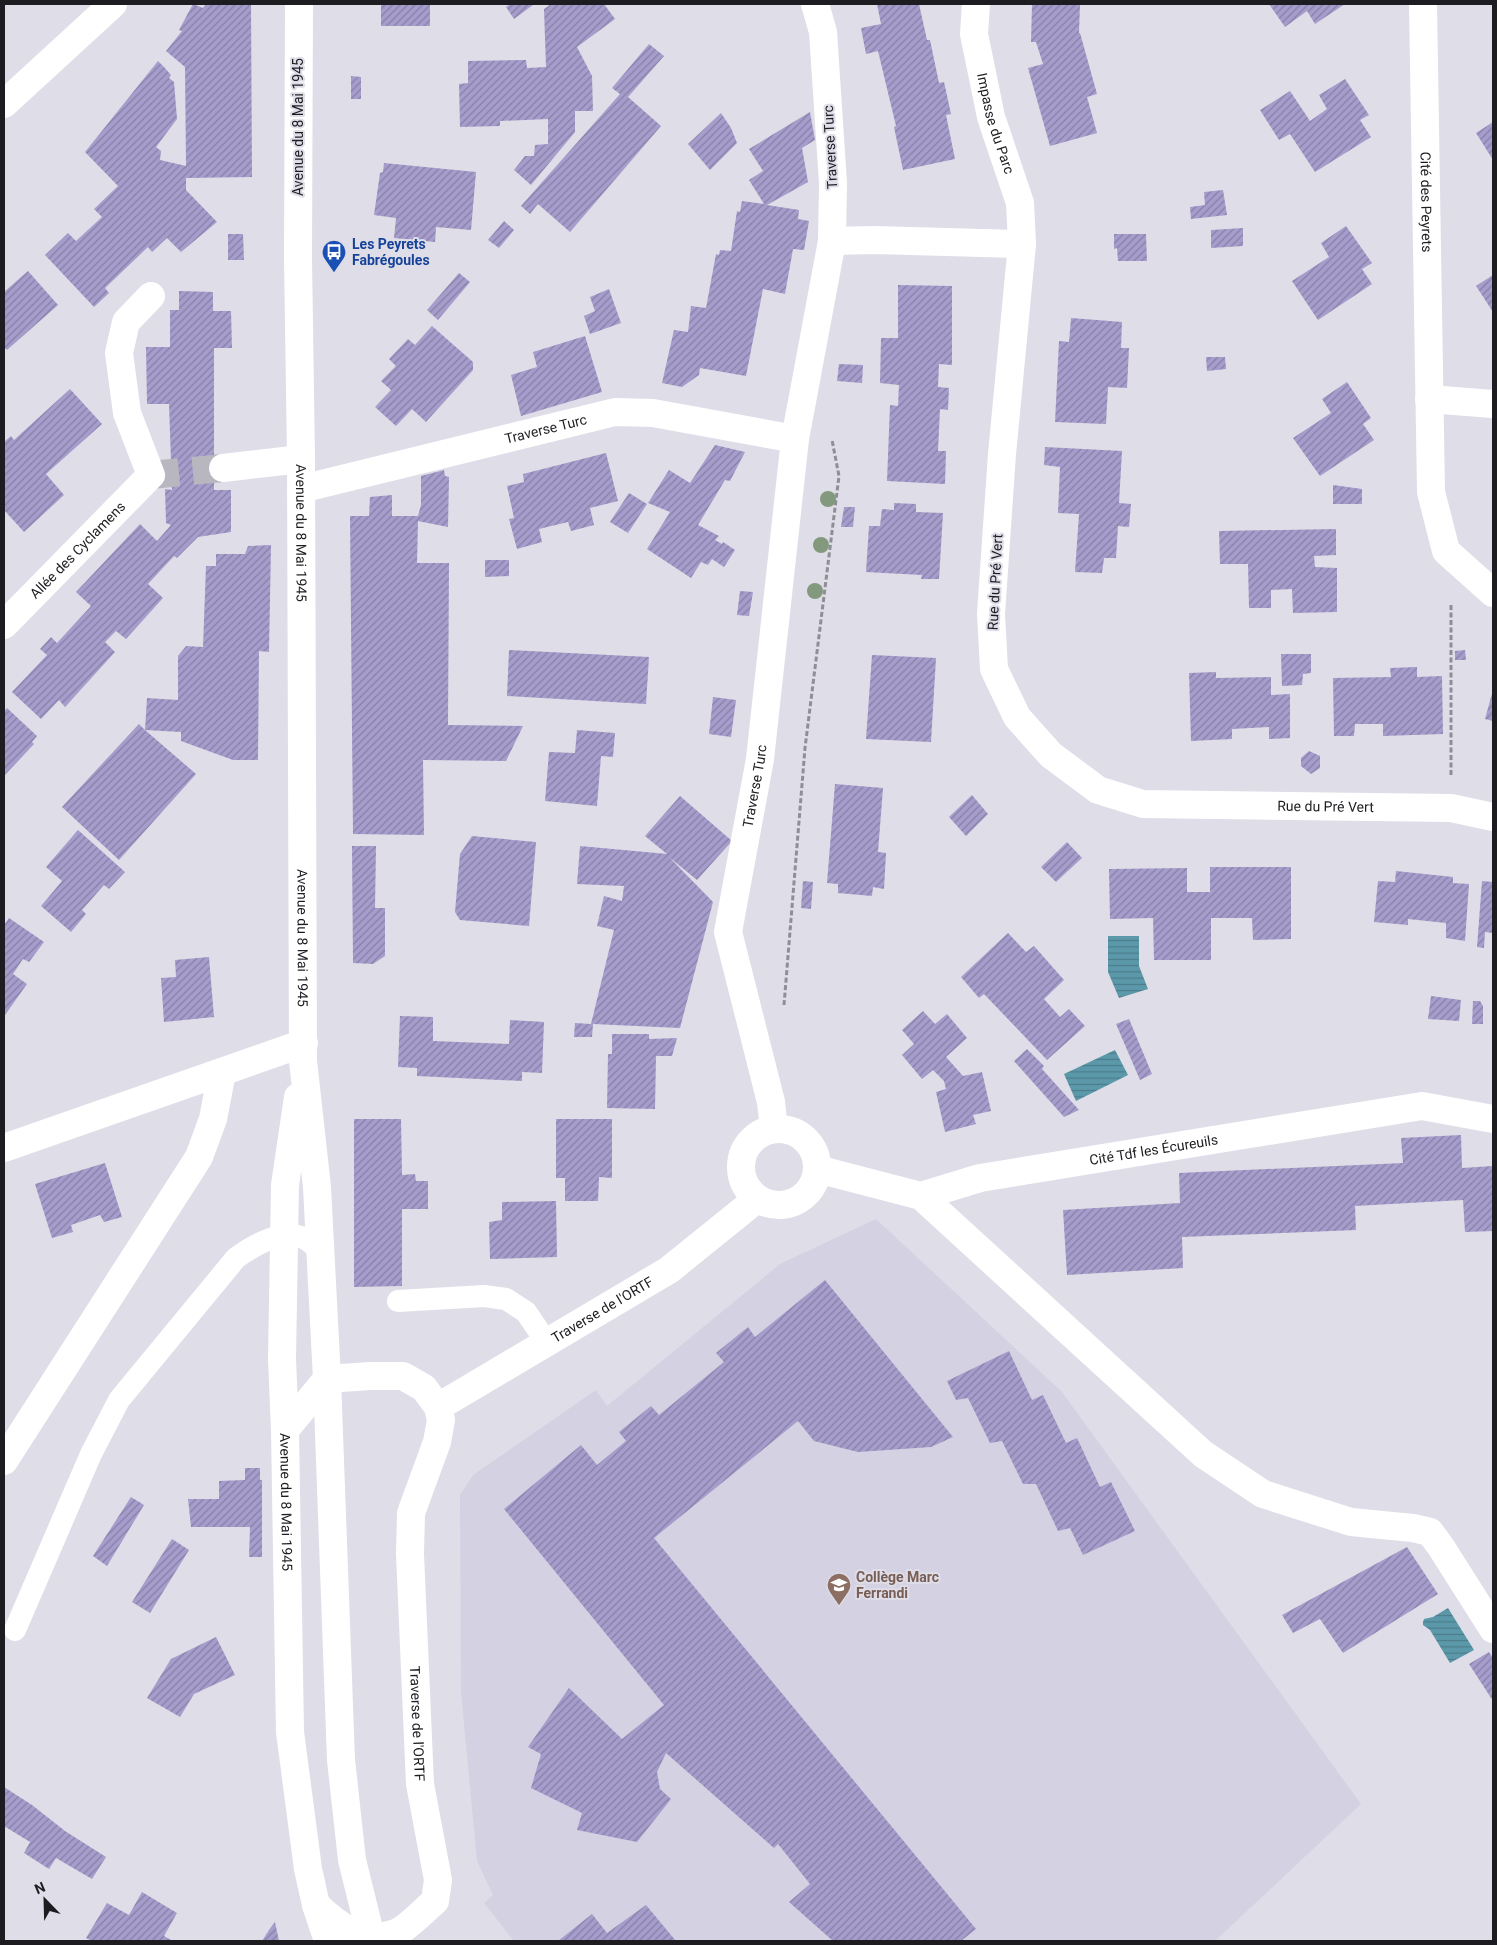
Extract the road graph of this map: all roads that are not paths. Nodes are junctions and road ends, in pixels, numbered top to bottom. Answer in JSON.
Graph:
{"nodes":[{"id":1,"x":113,"y":4,"type":"edge"},
{"id":2,"x":299,"y":4,"type":"edge"},
{"id":3,"x":815,"y":4,"type":"edge"},
{"id":4,"x":976,"y":4,"type":"edge"},
{"id":5,"x":1423,"y":4,"type":"edge"},
{"id":6,"x":4,"y":104,"type":"edge"},
{"id":7,"x":832,"y":240,"type":"junction"},
{"id":8,"x":1022,"y":244,"type":"junction"},
{"id":9,"x":151,"y":296,"type":"dead end"},
{"id":10,"x":1429,"y":399,"type":"junction"},
{"id":11,"x":1493,"y":404,"type":"edge"},
{"id":12,"x":795,"y":439,"type":"junction"},
{"id":13,"x":301,"y":459,"type":"junction"},
{"id":14,"x":223,"y":468,"type":"tunnel mouth"},
{"id":15,"x":301,"y":489,"type":"junction"},
{"id":16,"x":1493,"y":593,"type":"edge"},
{"id":17,"x":4,"y":625,"type":"edge"},
{"id":18,"x":1493,"y":818,"type":"edge"},
{"id":19,"x":304,"y":1052,"type":"junction"},
{"id":20,"x":222,"y":1072,"type":"junction"},
{"id":21,"x":1493,"y":1119,"type":"edge"},
{"id":22,"x":774,"y":1128,"type":"junction"},
{"id":23,"x":4,"y":1148,"type":"edge"},
{"id":24,"x":817,"y":1169,"type":"junction"},
{"id":25,"x":921,"y":1196,"type":"junction"},
{"id":26,"x":757,"y":1198,"type":"junction"},
{"id":27,"x":284,"y":1236,"type":"junction"},
{"id":28,"x":320,"y":1251,"type":"junction"},
{"id":29,"x":398,"y":1301,"type":"dead end"},
{"id":30,"x":547,"y":1343,"type":"junction"},
{"id":31,"x":327,"y":1379,"type":"junction"},
{"id":32,"x":438,"y":1407,"type":"junction"},
{"id":33,"x":285,"y":1430,"type":"junction"},
{"id":34,"x":4,"y":1461,"type":"edge"},
{"id":35,"x":1493,"y":1629,"type":"edge"},
{"id":36,"x":15,"y":1630,"type":"dead end"},
{"id":37,"x":316,"y":1904,"type":"junction"},
{"id":38,"x":328,"y":1941,"type":"edge"},
{"id":39,"x":372,"y":1941,"type":"edge"}],
"edges":[{"from":1,"to":6,"type":"street"},
{"from":2,"to":13,"type":"street","name":"Avenue du 8 Mai 1945"},
{"from":3,"to":7,"type":"street","name":"Traverse Turc"},
{"from":4,"to":8,"type":"street","name":"Impasse du Parc"},
{"from":5,"to":10,"type":"street","name":"Cité des Peyrets"},
{"from":7,"to":8,"type":"street"},
{"from":7,"to":12,"type":"street","name":"Traverse Turc"},
{"from":8,"to":18,"type":"street","name":"Rue du Pré Vert"},
{"from":9,"to":17,"type":"street","name":"Allée des Cyclamens"},
{"from":10,"to":11,"type":"street"},
{"from":10,"to":16,"type":"street","name":"Cité des Peyrets"},
{"from":12,"to":15,"type":"street","name":"Traverse Turc"},
{"from":12,"to":22,"type":"street","name":"Traverse Turc"},
{"from":13,"to":14,"type":"street"},
{"from":13,"to":15,"type":"street","name":"Avenue du 8 Mai 1945"},
{"from":15,"to":19,"type":"street","name":"Avenue du 8 Mai 1945"},
{"from":19,"to":20,"type":"street"},
{"from":19,"to":27,"type":"street","name":"Avenue du 8 Mai 1945"},
{"from":19,"to":28,"type":"street","name":"Avenue du 8 Mai 1945"},
{"from":20,"to":23,"type":"street"},
{"from":20,"to":34,"type":"street"},
{"from":21,"to":25,"type":"street","name":"Cité Tdf les Écureuils"},
{"from":22,"to":24,"type":"street"},
{"from":22,"to":26,"type":"street"},
{"from":24,"to":25,"type":"street"},
{"from":24,"to":26,"type":"street"},
{"from":25,"to":35,"type":"street"},
{"from":26,"to":30,"type":"street","name":"Traverse de l'ORTF"},
{"from":27,"to":28,"type":"lane"},
{"from":27,"to":33,"type":"street","name":"Avenue du 8 Mai 1945"},
{"from":27,"to":36,"type":"lane"},
{"from":28,"to":31,"type":"street","name":"Avenue du 8 Mai 1945"},
{"from":29,"to":30,"type":"lane"},
{"from":30,"to":32,"type":"street","name":"Traverse de l'ORTF"},
{"from":31,"to":32,"type":"street"},
{"from":31,"to":33,"type":"street"},
{"from":31,"to":39,"type":"street","name":"Avenue du 8 Mai 1945"},
{"from":32,"to":39,"type":"street","name":"Traverse de l'ORTF"},
{"from":33,"to":37,"type":"street","name":"Avenue du 8 Mai 1945"},
{"from":37,"to":38,"type":"street","name":"Avenue du 8 Mai 1945"},
{"from":37,"to":39,"type":"street"}]}
